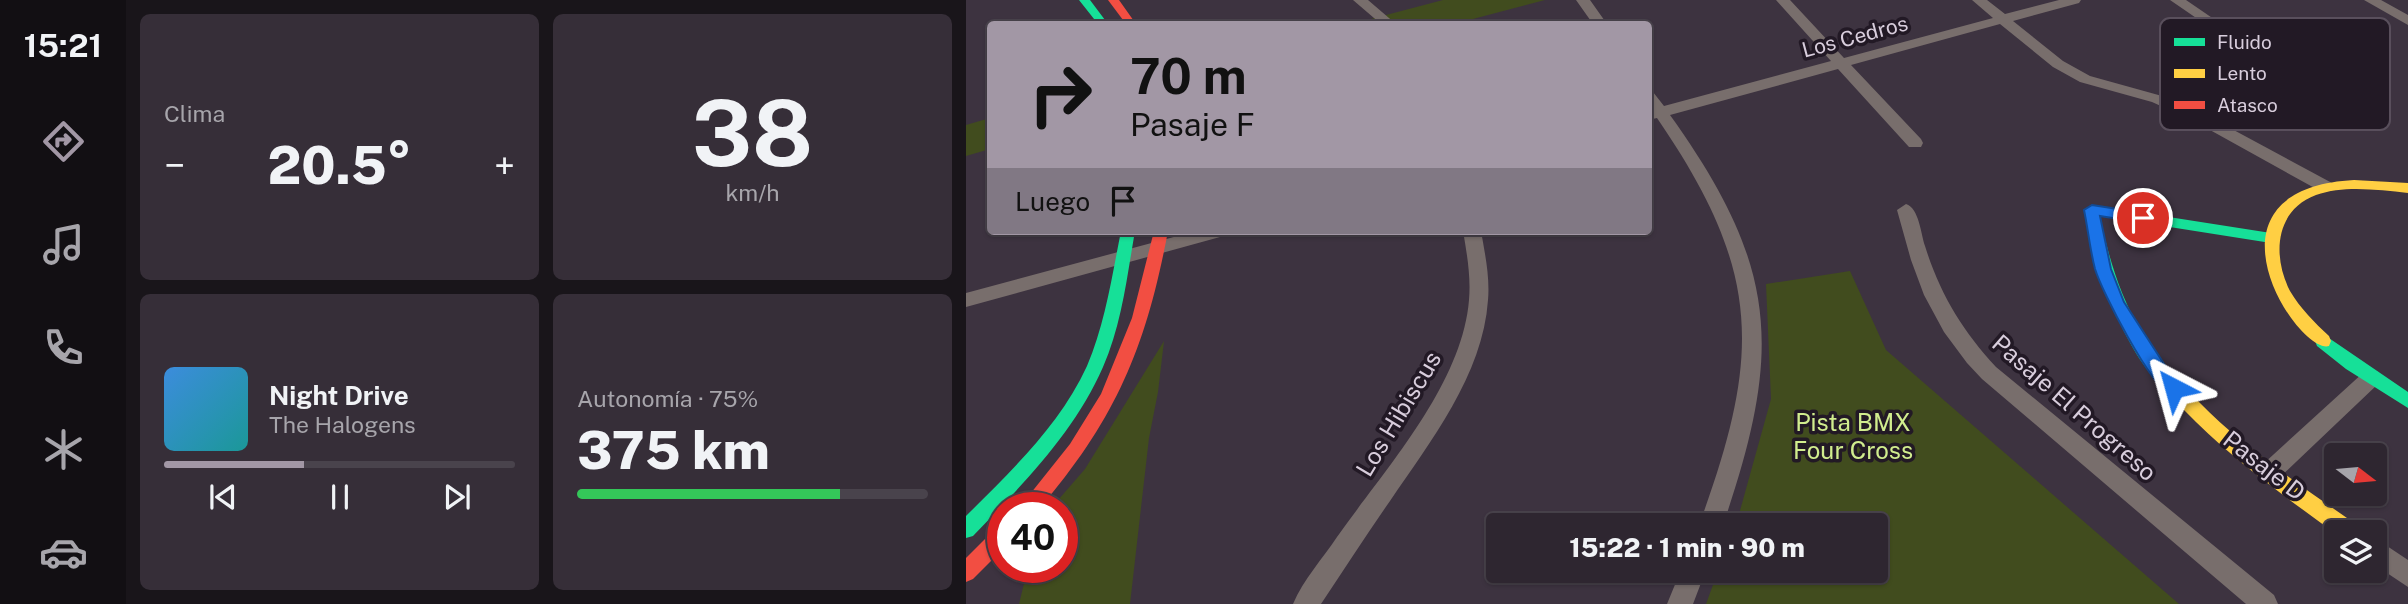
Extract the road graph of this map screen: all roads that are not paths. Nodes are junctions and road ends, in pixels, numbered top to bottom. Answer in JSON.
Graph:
{"nodes":[{"id":1,"x":1084,"y":0,"type":"edge"},
{"id":2,"x":1112,"y":0,"type":"edge"},
{"id":3,"x":1360,"y":0,"type":"edge"},
{"id":4,"x":1583,"y":0,"type":"edge"},
{"id":5,"x":1783,"y":0,"type":"edge"},
{"id":6,"x":1979,"y":0,"type":"edge"},
{"id":7,"x":2074,"y":0,"type":"edge"},
{"id":8,"x":2177,"y":0,"type":"edge"},
{"id":9,"x":2371,"y":0,"type":"edge"},
{"id":10,"x":2204,"y":18,"type":"edge"},
{"id":11,"x":2002,"y":20,"type":"junction"},
{"id":12,"x":1101,"y":21,"type":"edge"},
{"id":13,"x":1129,"y":21,"type":"edge"},
{"id":14,"x":1385,"y":21,"type":"edge"},
{"id":15,"x":1598,"y":21,"type":"edge"},
{"id":16,"x":2408,"y":21,"type":"edge"},
{"id":17,"x":1845,"y":64,"type":"junction"},
{"id":18,"x":2160,"y":100,"type":"edge"},
{"id":19,"x":1654,"y":113,"type":"edge"},
{"id":20,"x":2222,"y":130,"type":"edge"},
{"id":21,"x":1915,"y":143,"type":"dead end"},
{"id":22,"x":2326,"y":187,"type":"junction"},
{"id":23,"x":2408,"y":188,"type":"edge"},
{"id":24,"x":1906,"y":210,"type":"dead end"},
{"id":25,"x":1127,"y":235,"type":"edge"},
{"id":26,"x":1190,"y":235,"type":"edge"},
{"id":27,"x":1473,"y":235,"type":"edge"},
{"id":28,"x":2271,"y":238,"type":"junction"},
{"id":29,"x":1159,"y":239,"type":"edge"},
{"id":30,"x":1122,"y":259,"type":"junction"},
{"id":31,"x":966,"y":300,"type":"edge"},
{"id":32,"x":2371,"y":378,"type":"junction"},
{"id":33,"x":2404,"y":391,"type":"edge"},
{"id":34,"x":2270,"y":472,"type":"junction"},
{"id":35,"x":1041,"y":492,"type":"edge"},
{"id":36,"x":1715,"y":513,"type":"edge"},
{"id":37,"x":2334,"y":520,"type":"edge"},
{"id":38,"x":966,"y":529,"type":"edge"},
{"id":39,"x":987,"y":552,"type":"edge"},
{"id":40,"x":2387,"y":559,"type":"edge"},
{"id":41,"x":966,"y":572,"type":"edge"},
{"id":42,"x":2408,"y":575,"type":"edge"},
{"id":43,"x":1688,"y":583,"type":"edge"},
{"id":44,"x":1306,"y":604,"type":"edge"},
{"id":45,"x":1680,"y":604,"type":"edge"},
{"id":46,"x":2265,"y":604,"type":"edge"}],
"edges":[{"from":1,"to":12,"type":"street"},
{"from":2,"to":13,"type":"street"},
{"from":3,"to":14,"type":"street"},
{"from":4,"to":15,"type":"street"},
{"from":5,"to":17,"type":"street"},
{"from":6,"to":11,"type":"street"},
{"from":7,"to":11,"type":"street","name":"Los Cedros"},
{"from":8,"to":10,"type":"street"},
{"from":9,"to":16,"type":"street"},
{"from":11,"to":17,"type":"street","name":"Los Cedros"},
{"from":11,"to":18,"type":"street"},
{"from":17,"to":19,"type":"street","name":"Los Cedros"},
{"from":17,"to":21,"type":"street"},
{"from":19,"to":36,"type":"street"},
{"from":20,"to":22,"type":"street"},
{"from":22,"to":23,"type":"street"},
{"from":22,"to":28,"type":"street"},
{"from":24,"to":46,"type":"street","name":"Pasaje El Progreso"},
{"from":25,"to":30,"type":"street"},
{"from":26,"to":29,"type":"street"},
{"from":27,"to":44,"type":"street","name":"Los Hibiscus"},
{"from":28,"to":32,"type":"street"},
{"from":28,"to":34,"type":"street","name":"Pasaje D"},
{"from":29,"to":30,"type":"street"},
{"from":29,"to":35,"type":"street"},
{"from":30,"to":31,"type":"street"},
{"from":30,"to":38,"type":"street"},
{"from":32,"to":33,"type":"street"},
{"from":32,"to":34,"type":"street"},
{"from":34,"to":37,"type":"street","name":"Pasaje D"},
{"from":39,"to":41,"type":"street"},
{"from":40,"to":42,"type":"street"},
{"from":43,"to":45,"type":"street"}]}
